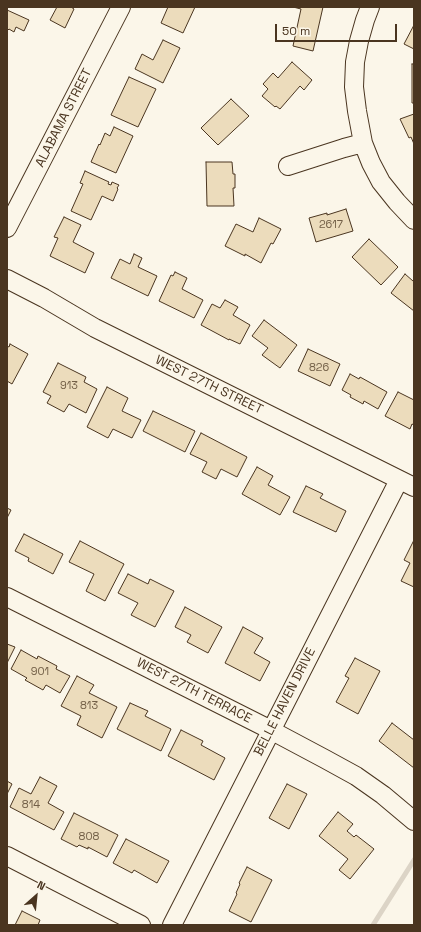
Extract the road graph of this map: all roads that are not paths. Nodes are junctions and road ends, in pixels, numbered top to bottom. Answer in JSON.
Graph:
{"nodes":[{"id":1,"x":121,"y":7,"type":"edge"},
{"id":2,"x":370,"y":7,"type":"edge"},
{"id":3,"x":363,"y":143,"type":"junction"},
{"id":4,"x":288,"y":166,"type":"dead end"},
{"id":5,"x":414,"y":220,"type":"edge"},
{"id":6,"x":7,"y":228,"type":"edge"},
{"id":7,"x":7,"y":279,"type":"edge"},
{"id":8,"x":406,"y":484,"type":"edge"},
{"id":9,"x":7,"y":597,"type":"edge"},
{"id":10,"x":271,"y":730,"type":"junction"},
{"id":11,"x":414,"y":821,"type":"edge"},
{"id":12,"x":7,"y":856,"type":"edge"},
{"id":13,"x":141,"y":925,"type":"edge"},
{"id":14,"x":172,"y":925,"type":"edge"}],
"edges":[{"from":1,"to":6,"type":"street","name":"ALABAMA STREET"},
{"from":2,"to":3,"type":"street"},
{"from":3,"to":4,"type":"street"},
{"from":3,"to":5,"type":"street"},
{"from":7,"to":8,"type":"street","name":"WEST 27TH STREET"},
{"from":8,"to":10,"type":"street","name":"BELLE HAVEN DRIVE"},
{"from":9,"to":10,"type":"street","name":"WEST 27TH TERRACE"},
{"from":10,"to":11,"type":"street","name":"WEST 27TH TERRACE"},
{"from":10,"to":14,"type":"street","name":"BELLE HAVEN DRIVE"},
{"from":12,"to":13,"type":"street"}]}
